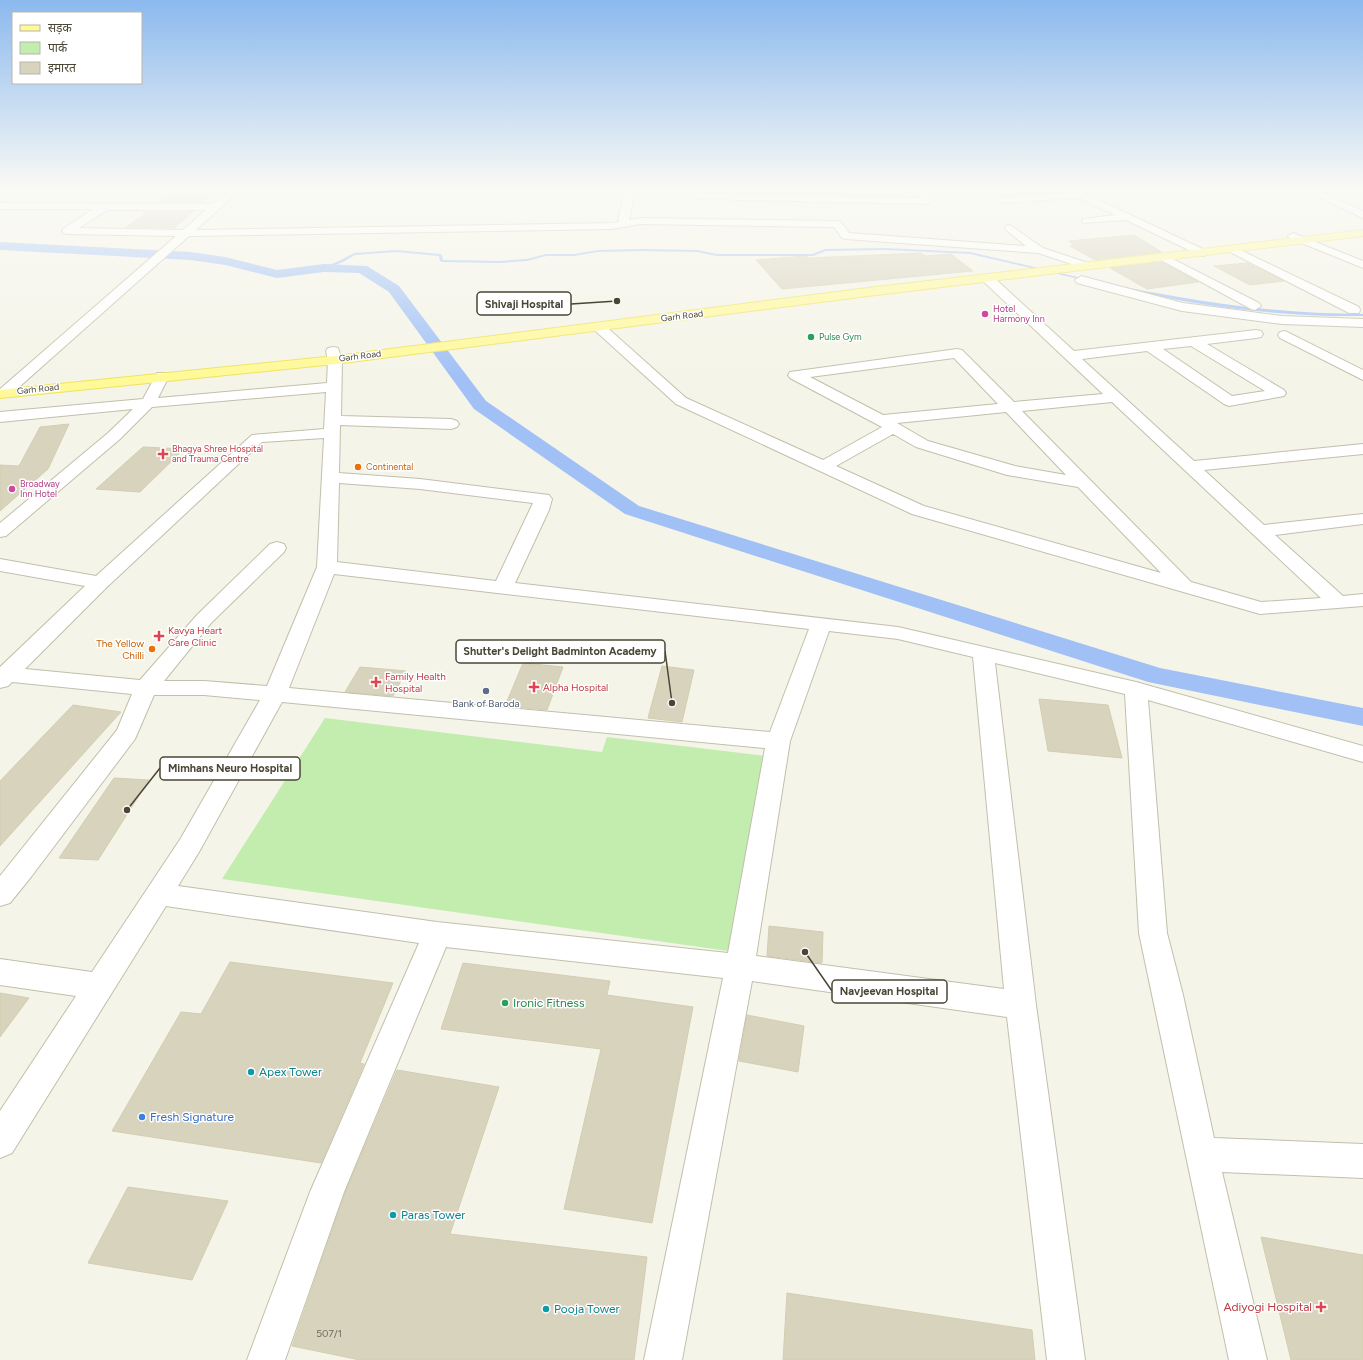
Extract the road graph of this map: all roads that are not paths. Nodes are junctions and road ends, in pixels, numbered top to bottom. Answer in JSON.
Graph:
{"nodes":[{"id":1,"x":164,"y":251,"type":"edge"},
{"id":2,"x":1042,"y":251,"type":"edge"},
{"id":3,"x":1193,"y":251,"type":"edge"},
{"id":4,"x":1195,"y":251,"type":"edge"},
{"id":5,"x":1235,"y":251,"type":"edge"},
{"id":6,"x":1330,"y":251,"type":"edge"},
{"id":7,"x":1163,"y":257,"type":"junction"},
{"id":8,"x":1068,"y":264,"type":"junction"},
{"id":9,"x":1363,"y":265,"type":"edge"},
{"id":10,"x":984,"y":275,"type":"junction"},
{"id":11,"x":1081,"y":280,"type":"dead end"},
{"id":12,"x":1255,"y":306,"type":"dead end"},
{"id":13,"x":1354,"y":310,"type":"dead end"},
{"id":14,"x":697,"y":311,"type":"junction"},
{"id":15,"x":1363,"y":323,"type":"edge"},
{"id":16,"x":597,"y":326,"type":"junction"},
{"id":17,"x":1256,"y":334,"type":"dead end"},
{"id":18,"x":1285,"y":334,"type":"dead end"},
{"id":19,"x":472,"y":339,"type":"junction"},
{"id":20,"x":1193,"y":341,"type":"junction"},
{"id":21,"x":1149,"y":346,"type":"junction"},
{"id":22,"x":334,"y":356,"type":"junction"},
{"id":23,"x":1071,"y":356,"type":"junction"},
{"id":24,"x":162,"y":376,"type":"junction"},
{"id":25,"x":1363,"y":376,"type":"edge"},
{"id":26,"x":17,"y":383,"type":"junction"},
{"id":27,"x":334,"y":387,"type":"junction"},
{"id":28,"x":1,"y":390,"type":"edge"},
{"id":29,"x":1115,"y":397,"type":"junction"},
{"id":30,"x":148,"y":403,"type":"junction"},
{"id":31,"x":1010,"y":407,"type":"junction"},
{"id":32,"x":0,"y":417,"type":"edge"},
{"id":33,"x":451,"y":424,"type":"dead end"},
{"id":34,"x":888,"y":424,"type":"junction"},
{"id":35,"x":333,"y":427,"type":"junction"},
{"id":36,"x":1363,"y":449,"type":"edge"},
{"id":37,"x":1190,"y":466,"type":"junction"},
{"id":38,"x":823,"y":467,"type":"junction"},
{"id":39,"x":331,"y":477,"type":"junction"},
{"id":40,"x":1083,"y":483,"type":"junction"},
{"id":41,"x":1363,"y":519,"type":"edge"},
{"id":42,"x":1260,"y":531,"type":"junction"},
{"id":43,"x":0,"y":532,"type":"edge"},
{"id":44,"x":278,"y":548,"type":"dead end"},
{"id":45,"x":0,"y":565,"type":"edge"},
{"id":46,"x":327,"y":567,"type":"junction"},
{"id":47,"x":100,"y":583,"type":"junction"},
{"id":48,"x":503,"y":587,"type":"junction"},
{"id":49,"x":1184,"y":587,"type":"junction"},
{"id":50,"x":1363,"y":600,"type":"edge"},
{"id":51,"x":1338,"y":603,"type":"junction"},
{"id":52,"x":821,"y":624,"type":"junction"},
{"id":53,"x":983,"y":653,"type":"junction"},
{"id":54,"x":2,"y":676,"type":"edge"},
{"id":55,"x":146,"y":688,"type":"junction"},
{"id":56,"x":1136,"y":689,"type":"junction"},
{"id":57,"x":275,"y":694,"type":"junction"},
{"id":58,"x":778,"y":742,"type":"junction"},
{"id":59,"x":1363,"y":754,"type":"edge"},
{"id":60,"x":159,"y":894,"type":"junction"},
{"id":61,"x":0,"y":895,"type":"edge"},
{"id":62,"x":437,"y":934,"type":"junction"},
{"id":63,"x":740,"y":967,"type":"junction"},
{"id":64,"x":0,"y":972,"type":"edge"},
{"id":65,"x":100,"y":986,"type":"junction"},
{"id":66,"x":1021,"y":1005,"type":"junction"},
{"id":67,"x":0,"y":1141,"type":"edge"},
{"id":68,"x":1201,"y":1154,"type":"junction"},
{"id":69,"x":1363,"y":1161,"type":"edge"},
{"id":70,"x":266,"y":1360,"type":"edge"},
{"id":71,"x":663,"y":1360,"type":"edge"},
{"id":72,"x":1066,"y":1360,"type":"edge"},
{"id":73,"x":1248,"y":1360,"type":"edge"}],
"edges":[{"from":1,"to":26,"type":"street"},
{"from":2,"to":8,"type":"street"},
{"from":3,"to":8,"type":"main road","name":"Garh Road"},
{"from":4,"to":7,"type":"main road","name":"Garh Road"},
{"from":5,"to":13,"type":"street"},
{"from":6,"to":9,"type":"street"},
{"from":7,"to":8,"type":"main road","name":"Garh Road"},
{"from":7,"to":12,"type":"street"},
{"from":8,"to":10,"type":"main road","name":"Garh Road"},
{"from":10,"to":14,"type":"main road","name":"Garh Road"},
{"from":10,"to":23,"type":"street"},
{"from":11,"to":15,"type":"street"},
{"from":14,"to":16,"type":"main road","name":"Garh Road"},
{"from":14,"to":19,"type":"main road","name":"Garh Road"},
{"from":16,"to":19,"type":"main road","name":"Garh Road"},
{"from":16,"to":38,"type":"street"},
{"from":17,"to":20,"type":"street"},
{"from":18,"to":25,"type":"street"},
{"from":19,"to":22,"type":"main road","name":"Garh Road"},
{"from":20,"to":21,"type":"street"},
{"from":20,"to":21,"type":"street"},
{"from":21,"to":23,"type":"street"},
{"from":22,"to":24,"type":"main road","name":"Garh Road"},
{"from":22,"to":26,"type":"main road","name":"Garh Road"},
{"from":22,"to":27,"type":"street"},
{"from":23,"to":29,"type":"street"},
{"from":24,"to":28,"type":"main road","name":"Garh Road"},
{"from":24,"to":30,"type":"street"},
{"from":26,"to":28,"type":"main road","name":"Garh Road"},
{"from":27,"to":30,"type":"street"},
{"from":27,"to":35,"type":"street"},
{"from":29,"to":31,"type":"street"},
{"from":29,"to":37,"type":"street"},
{"from":30,"to":32,"type":"street"},
{"from":30,"to":43,"type":"street"},
{"from":31,"to":34,"type":"street"},
{"from":31,"to":34,"type":"street"},
{"from":31,"to":40,"type":"street"},
{"from":33,"to":35,"type":"street"},
{"from":34,"to":38,"type":"street"},
{"from":34,"to":40,"type":"street"},
{"from":35,"to":39,"type":"street"},
{"from":35,"to":47,"type":"street"},
{"from":36,"to":37,"type":"street"},
{"from":37,"to":42,"type":"street"},
{"from":38,"to":49,"type":"street"},
{"from":39,"to":46,"type":"street"},
{"from":39,"to":48,"type":"street"},
{"from":40,"to":49,"type":"street"},
{"from":41,"to":42,"type":"street"},
{"from":42,"to":51,"type":"street"},
{"from":44,"to":55,"type":"street"},
{"from":45,"to":47,"type":"street"},
{"from":46,"to":48,"type":"street"},
{"from":46,"to":57,"type":"street"},
{"from":47,"to":54,"type":"street"},
{"from":48,"to":52,"type":"street"},
{"from":49,"to":51,"type":"street"},
{"from":50,"to":51,"type":"street"},
{"from":52,"to":53,"type":"street"},
{"from":52,"to":58,"type":"street"},
{"from":53,"to":56,"type":"street"},
{"from":53,"to":66,"type":"street"},
{"from":54,"to":55,"type":"street"},
{"from":55,"to":57,"type":"street"},
{"from":55,"to":61,"type":"street"},
{"from":56,"to":59,"type":"street"},
{"from":56,"to":68,"type":"street"},
{"from":57,"to":58,"type":"street"},
{"from":57,"to":60,"type":"street"},
{"from":58,"to":63,"type":"street"},
{"from":60,"to":62,"type":"street"},
{"from":60,"to":65,"type":"street"},
{"from":62,"to":63,"type":"street"},
{"from":62,"to":70,"type":"street"},
{"from":63,"to":66,"type":"street"},
{"from":63,"to":71,"type":"street"},
{"from":64,"to":65,"type":"street"},
{"from":65,"to":67,"type":"street"},
{"from":66,"to":72,"type":"street"},
{"from":68,"to":69,"type":"street"},
{"from":68,"to":73,"type":"street"}]}
